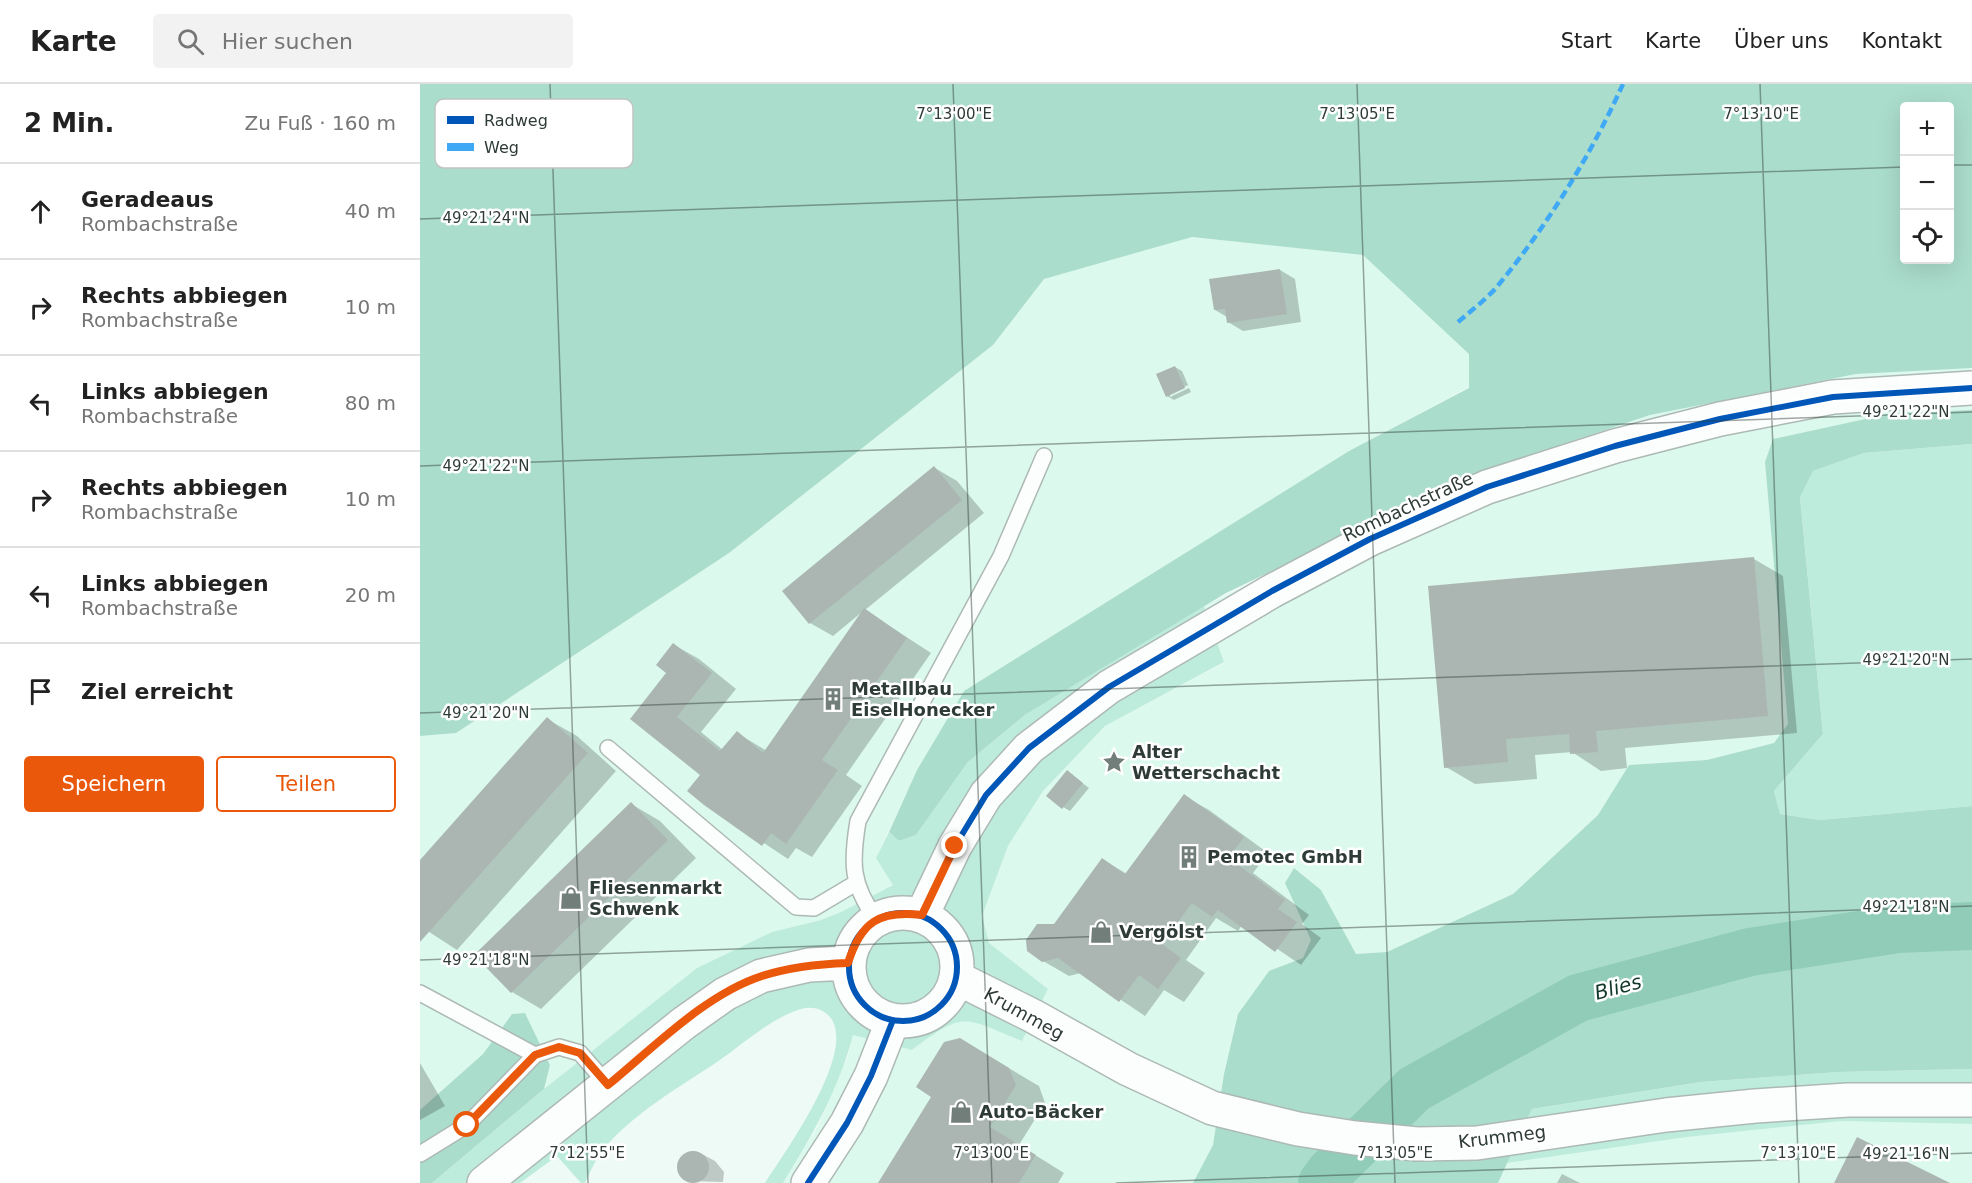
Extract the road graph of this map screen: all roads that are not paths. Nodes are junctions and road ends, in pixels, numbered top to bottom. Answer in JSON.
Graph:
{"nodes":[{"id":1,"x":1972,"y":388,"type":"edge"},
{"id":2,"x":1044,"y":456,"type":"dead end"},
{"id":3,"x":608,"y":748,"type":"dead end"},
{"id":4,"x":856,"y":883,"type":"junction"},
{"id":5,"x":922,"y":915,"type":"junction"},
{"id":6,"x":876,"y":919,"type":"junction"},
{"id":7,"x":848,"y":963,"type":"junction"},
{"id":8,"x":957,"y":978,"type":"junction"},
{"id":9,"x":420,"y":993,"type":"edge"},
{"id":10,"x":893,"y":1020,"type":"junction"},
{"id":11,"x":535,"y":1055,"type":"junction"},
{"id":12,"x":608,"y":1085,"type":"junction"},
{"id":13,"x":1972,"y":1100,"type":"edge"},
{"id":14,"x":420,"y":1154,"type":"edge"},
{"id":15,"x":484,"y":1183,"type":"edge"},
{"id":16,"x":808,"y":1183,"type":"edge"}],
"edges":[{"from":1,"to":5,"type":"main road","name":"Rombachstraße"},
{"from":2,"to":4,"type":"lane"},
{"from":3,"to":4,"type":"lane"},
{"from":4,"to":6,"type":"lane"},
{"from":5,"to":6,"type":"main road"},
{"from":5,"to":8,"type":"main road"},
{"from":6,"to":7,"type":"main road"},
{"from":7,"to":10,"type":"main road"},
{"from":7,"to":12,"type":"main road"},
{"from":8,"to":10,"type":"main road"},
{"from":8,"to":13,"type":"main road","name":"Krummeg"},
{"from":9,"to":11,"type":"lane"},
{"from":10,"to":16,"type":"main road"},
{"from":11,"to":12,"type":"lane"},
{"from":11,"to":14,"type":"lane"},
{"from":12,"to":15,"type":"main road"}]}
